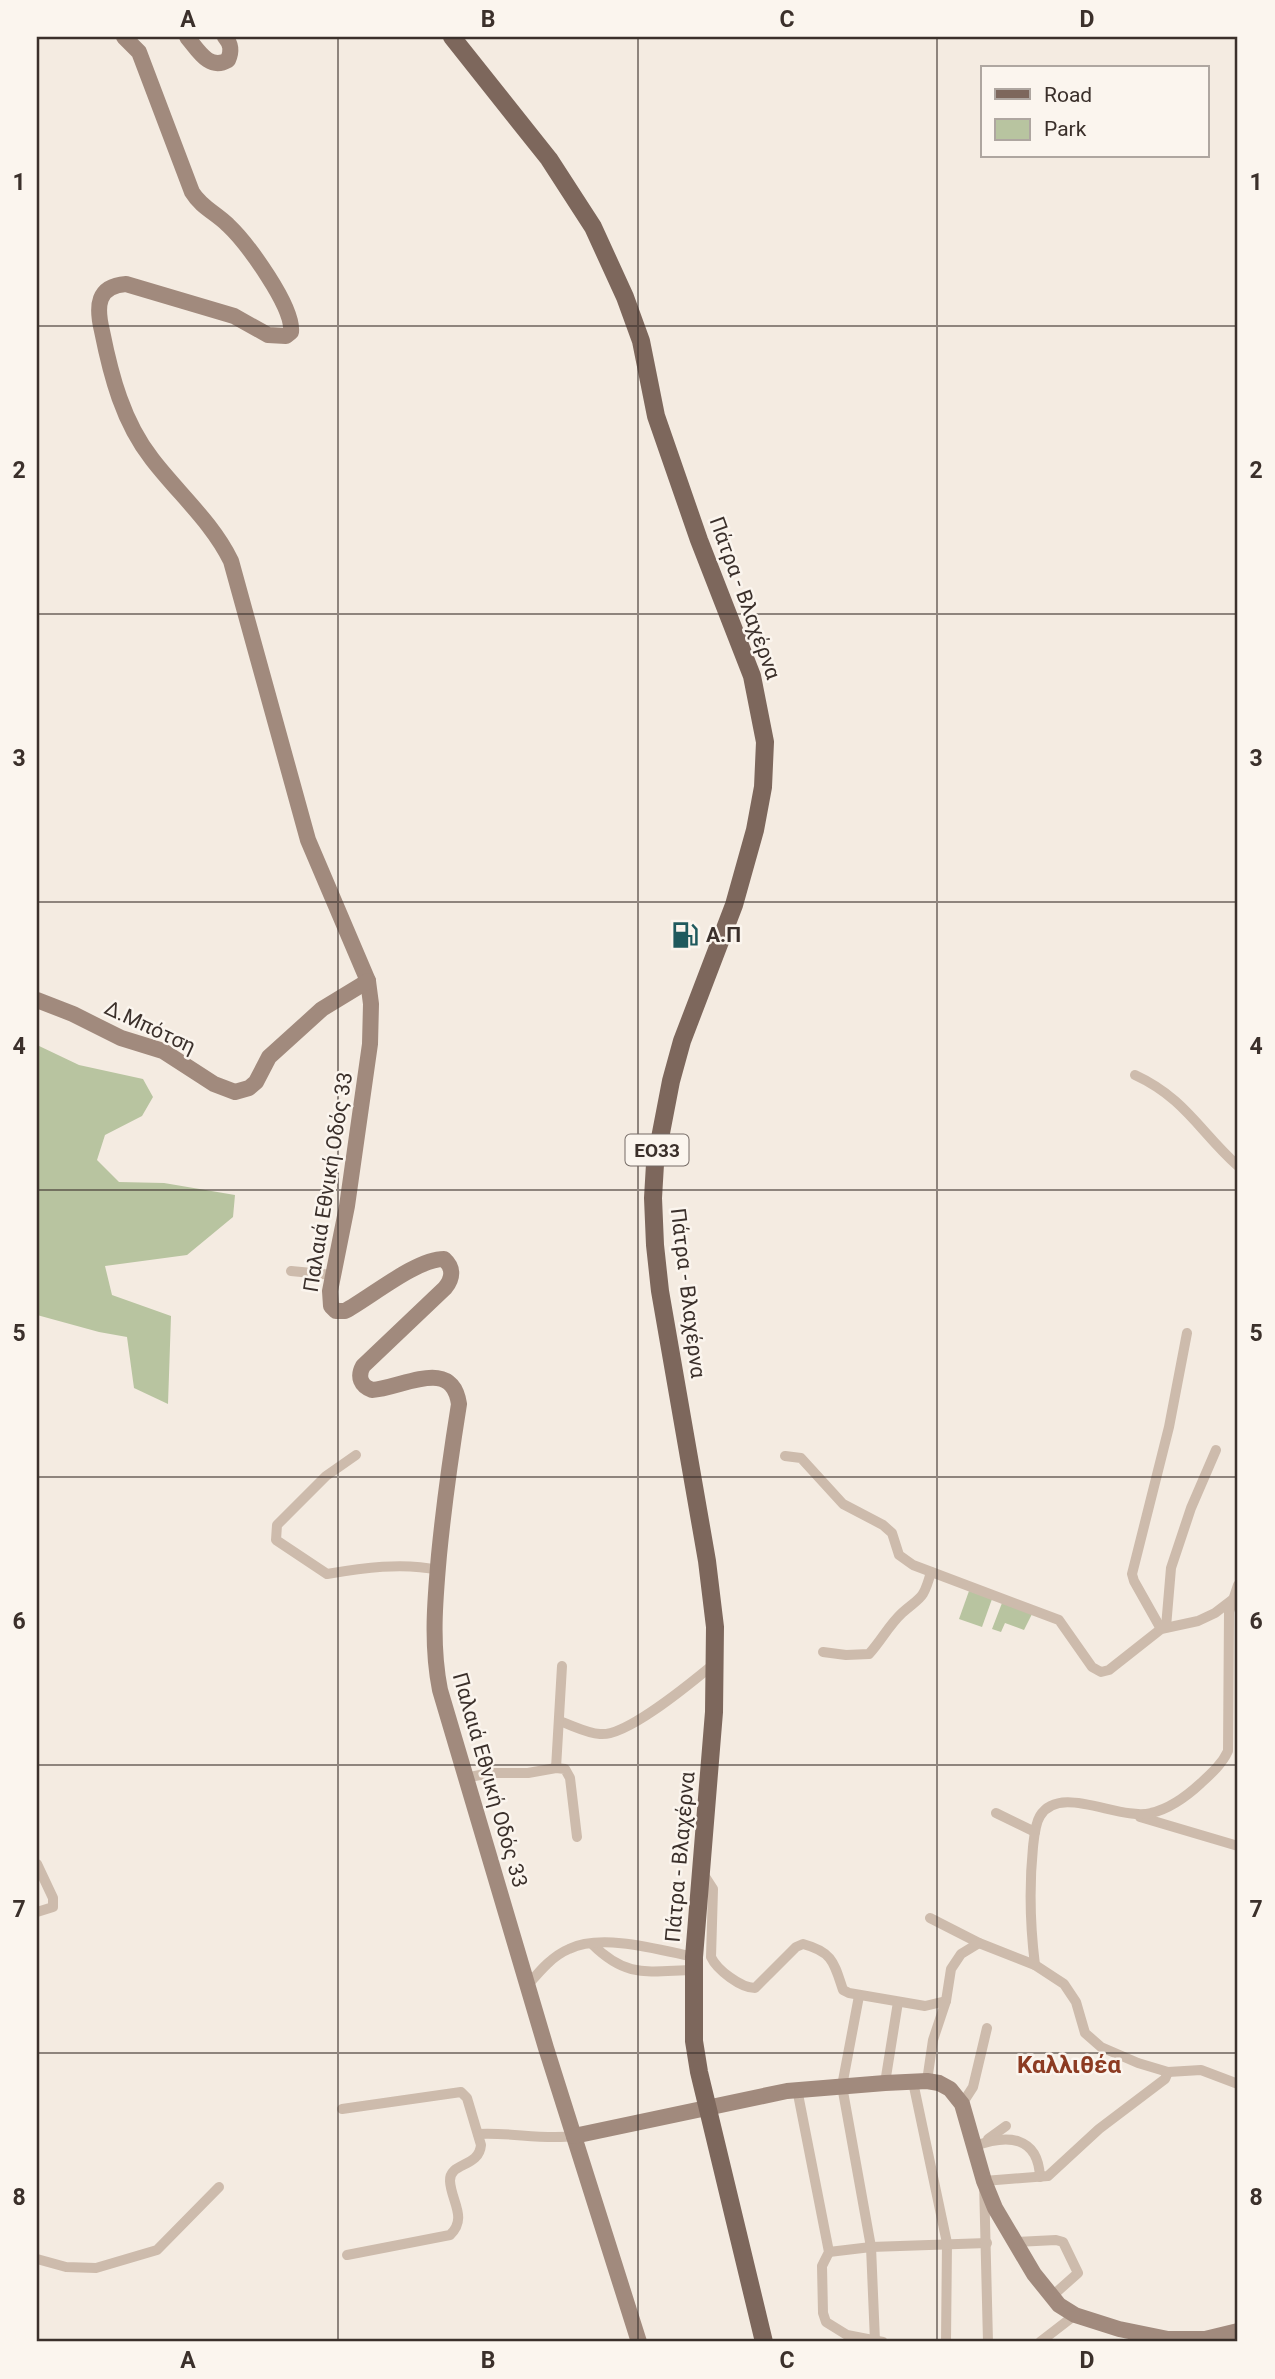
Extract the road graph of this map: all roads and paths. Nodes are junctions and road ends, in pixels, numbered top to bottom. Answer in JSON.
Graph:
{"nodes":[{"id":1,"x":124,"y":37,"type":"edge"},
{"id":2,"x":187,"y":37,"type":"edge"},
{"id":3,"x":225,"y":37,"type":"edge"},
{"id":4,"x":452,"y":37,"type":"edge"},
{"id":5,"x":368,"y":981,"type":"junction"},
{"id":6,"x":37,"y":1000,"type":"edge"},
{"id":7,"x":1135,"y":1075,"type":"dead end"},
{"id":8,"x":1238,"y":1166,"type":"edge"},
{"id":9,"x":290,"y":1271,"type":"dead end"},
{"id":10,"x":333,"y":1275,"type":"junction"},
{"id":11,"x":1187,"y":1333,"type":"dead end"},
{"id":12,"x":1216,"y":1450,"type":"dead end"},
{"id":13,"x":356,"y":1455,"type":"dead end"},
{"id":14,"x":785,"y":1457,"type":"dead end"},
{"id":15,"x":438,"y":1570,"type":"junction"},
{"id":16,"x":931,"y":1573,"type":"junction"},
{"id":17,"x":1238,"y":1586,"type":"edge"},
{"id":18,"x":1235,"y":1600,"type":"edge"},
{"id":19,"x":1164,"y":1628,"type":"junction"},
{"id":20,"x":823,"y":1652,"type":"dead end"},
{"id":21,"x":715,"y":1663,"type":"junction"},
{"id":22,"x":562,"y":1666,"type":"dead end"},
{"id":23,"x":559,"y":1721,"type":"junction"},
{"id":24,"x":556,"y":1768,"type":"junction"},
{"id":25,"x":465,"y":1778,"type":"junction"},
{"id":26,"x":996,"y":1813,"type":"dead end"},
{"id":27,"x":1129,"y":1814,"type":"junction"},
{"id":28,"x":1035,"y":1832,"type":"junction"},
{"id":29,"x":576,"y":1837,"type":"dead end"},
{"id":30,"x":1238,"y":1846,"type":"edge"},
{"id":31,"x":37,"y":1864,"type":"edge"},
{"id":32,"x":701,"y":1871,"type":"junction"},
{"id":33,"x":37,"y":1912,"type":"edge"},
{"id":34,"x":930,"y":1919,"type":"dead end"},
{"id":35,"x":979,"y":1943,"type":"junction"},
{"id":36,"x":592,"y":1944,"type":"junction"},
{"id":37,"x":694,"y":1963,"type":"junction"},
{"id":38,"x":1035,"y":1965,"type":"junction"},
{"id":39,"x":527,"y":1986,"type":"junction"},
{"id":40,"x":859,"y":1996,"type":"junction"},
{"id":41,"x":946,"y":2001,"type":"junction"},
{"id":42,"x":898,"y":2002,"type":"junction"},
{"id":43,"x":987,"y":2028,"type":"dead end"},
{"id":44,"x":1168,"y":2072,"type":"junction"},
{"id":45,"x":920,"y":2082,"type":"junction"},
{"id":46,"x":885,"y":2083,"type":"junction"},
{"id":47,"x":1238,"y":2084,"type":"edge"},
{"id":48,"x":842,"y":2086,"type":"junction"},
{"id":49,"x":797,"y":2090,"type":"junction"},
{"id":50,"x":962,"y":2104,"type":"junction"},
{"id":51,"x":342,"y":2109,"type":"dead end"},
{"id":52,"x":1006,"y":2126,"type":"dead end"},
{"id":53,"x":478,"y":2134,"type":"junction"},
{"id":54,"x":574,"y":2136,"type":"junction"},
{"id":55,"x":979,"y":2145,"type":"junction"},
{"id":56,"x":1041,"y":2177,"type":"junction"},
{"id":57,"x":985,"y":2181,"type":"junction"},
{"id":58,"x":219,"y":2187,"type":"dead end"},
{"id":59,"x":1016,"y":2242,"type":"junction"},
{"id":60,"x":947,"y":2243,"type":"junction"},
{"id":61,"x":987,"y":2243,"type":"junction"},
{"id":62,"x":871,"y":2247,"type":"junction"},
{"id":63,"x":830,"y":2252,"type":"junction"},
{"id":64,"x":348,"y":2255,"type":"dead end"},
{"id":65,"x":37,"y":2259,"type":"edge"},
{"id":66,"x":1051,"y":2297,"type":"junction"},
{"id":67,"x":1075,"y":2315,"type":"junction"},
{"id":68,"x":1119,"y":2329,"type":"junction"},
{"id":69,"x":1238,"y":2331,"type":"edge"},
{"id":70,"x":879,"y":2341,"type":"edge"},
{"id":71,"x":639,"y":2342,"type":"edge"},
{"id":72,"x":764,"y":2342,"type":"edge"},
{"id":73,"x":946,"y":2342,"type":"edge"},
{"id":74,"x":988,"y":2342,"type":"edge"},
{"id":75,"x":1040,"y":2342,"type":"edge"},
{"id":76,"x":1133,"y":2342,"type":"edge"}],
"edges":[{"from":1,"to":5,"type":"main road","name":"Παλαιά Εθνική Οδός 33"},
{"from":2,"to":3,"type":"main road"},
{"from":4,"to":21,"type":"main road","name":"Πάτρα - Βλαχέρνα","number":"ΕΟ33"},
{"from":5,"to":6,"type":"main road","name":"Δ.Μπότση"},
{"from":5,"to":10,"type":"main road","name":"Παλαιά Εθνική Οδός 33"},
{"from":7,"to":8,"type":"street"},
{"from":9,"to":10,"type":"street"},
{"from":10,"to":15,"type":"main road","name":"Παλαιά Εθνική Οδός 33"},
{"from":11,"to":19,"type":"street"},
{"from":12,"to":19,"type":"street"},
{"from":13,"to":15,"type":"street"},
{"from":14,"to":16,"type":"street"},
{"from":15,"to":25,"type":"main road","name":"Παλαιά Εθνική Οδός 33"},
{"from":16,"to":19,"type":"street"},
{"from":16,"to":20,"type":"street"},
{"from":17,"to":18,"type":"street"},
{"from":18,"to":19,"type":"street"},
{"from":18,"to":27,"type":"street"},
{"from":21,"to":23,"type":"street"},
{"from":21,"to":32,"type":"main road","name":"Πάτρα - Βλαχέρνα","number":"ΕΟ33"},
{"from":22,"to":23,"type":"street"},
{"from":23,"to":24,"type":"street"},
{"from":24,"to":25,"type":"street"},
{"from":24,"to":29,"type":"street"},
{"from":25,"to":39,"type":"main road","name":"Παλαιά Εθνική Οδός 33"},
{"from":26,"to":28,"type":"street"},
{"from":27,"to":28,"type":"street"},
{"from":27,"to":30,"type":"street"},
{"from":28,"to":38,"type":"street"},
{"from":31,"to":33,"type":"street"},
{"from":32,"to":37,"type":"main road","name":"Πάτρα - Βλαχέρνα","number":"ΕΟ33"},
{"from":32,"to":40,"type":"street"},
{"from":34,"to":35,"type":"street"},
{"from":35,"to":38,"type":"street"},
{"from":35,"to":41,"type":"street"},
{"from":36,"to":37,"type":"street"},
{"from":36,"to":37,"type":"street"},
{"from":36,"to":39,"type":"street"},
{"from":37,"to":72,"type":"main road","name":"Πάτρα - Βλαχέρνα","number":"ΕΟ33"},
{"from":38,"to":44,"type":"street"},
{"from":39,"to":54,"type":"main road","name":"Παλαιά Εθνική Οδός 33"},
{"from":40,"to":42,"type":"street"},
{"from":40,"to":48,"type":"street"},
{"from":41,"to":42,"type":"street"},
{"from":41,"to":45,"type":"street"},
{"from":42,"to":46,"type":"street"},
{"from":43,"to":50,"type":"street"},
{"from":44,"to":47,"type":"street"},
{"from":44,"to":56,"type":"street"},
{"from":45,"to":46,"type":"main road"},
{"from":45,"to":50,"type":"main road"},
{"from":45,"to":60,"type":"street"},
{"from":46,"to":48,"type":"main road"},
{"from":48,"to":49,"type":"main road"},
{"from":48,"to":62,"type":"street"},
{"from":49,"to":54,"type":"main road"},
{"from":49,"to":63,"type":"street"},
{"from":50,"to":55,"type":"main road"},
{"from":51,"to":53,"type":"street"},
{"from":52,"to":55,"type":"street"},
{"from":53,"to":54,"type":"street"},
{"from":53,"to":64,"type":"street"},
{"from":54,"to":71,"type":"main road","name":"Παλαιά Εθνική Οδός 33"},
{"from":55,"to":56,"type":"street"},
{"from":55,"to":57,"type":"main road"},
{"from":56,"to":57,"type":"street"},
{"from":57,"to":59,"type":"main road"},
{"from":57,"to":61,"type":"street"},
{"from":58,"to":65,"type":"street"},
{"from":59,"to":66,"type":"main road"},
{"from":59,"to":66,"type":"street"},
{"from":60,"to":61,"type":"street"},
{"from":60,"to":62,"type":"street"},
{"from":60,"to":73,"type":"street"},
{"from":61,"to":74,"type":"street"},
{"from":62,"to":63,"type":"street"},
{"from":62,"to":70,"type":"street"},
{"from":63,"to":70,"type":"street"},
{"from":66,"to":67,"type":"main road"},
{"from":67,"to":68,"type":"main road"},
{"from":67,"to":75,"type":"street"},
{"from":68,"to":69,"type":"main road"},
{"from":68,"to":76,"type":"street"}]}
